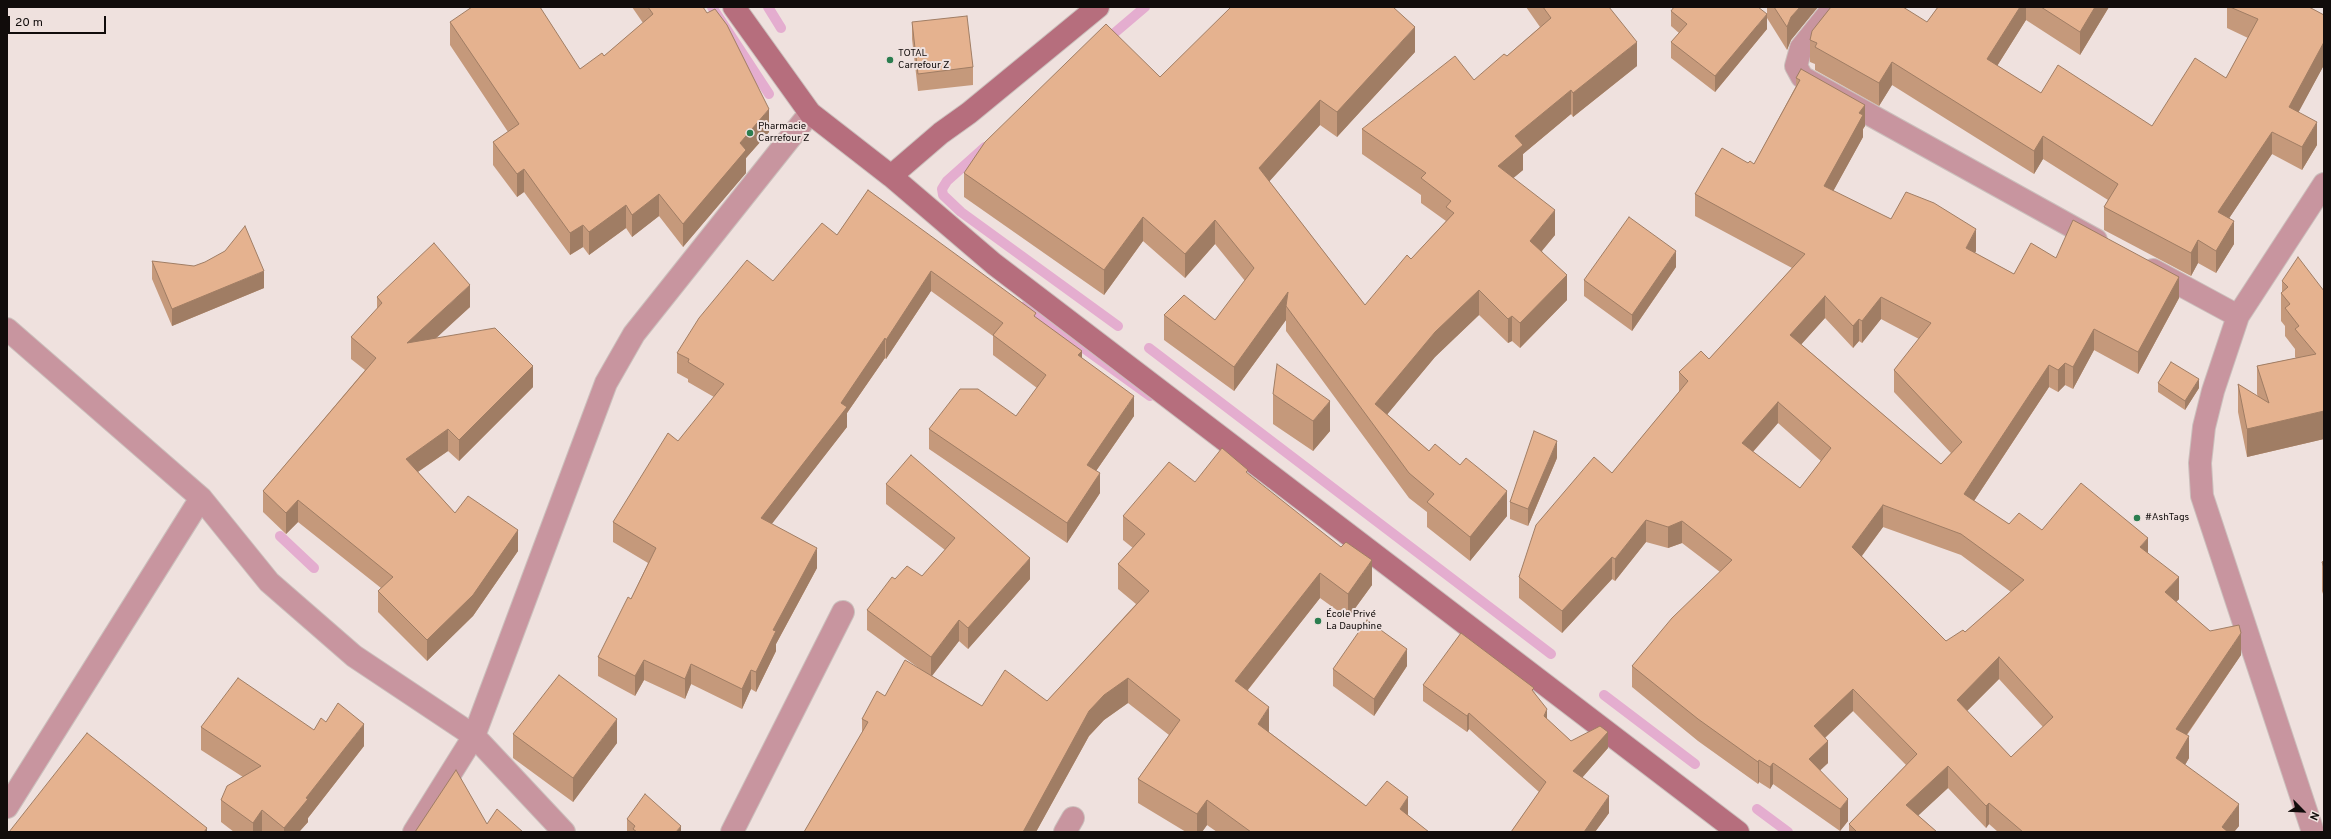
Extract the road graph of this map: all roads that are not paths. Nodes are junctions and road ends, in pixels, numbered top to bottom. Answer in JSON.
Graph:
{"nodes":[{"id":1,"x":734,"y":7,"type":"edge"},
{"id":2,"x":1098,"y":7,"type":"edge"},
{"id":3,"x":1834,"y":7,"type":"edge"},
{"id":4,"x":810,"y":113,"type":"junction"},
{"id":5,"x":891,"y":176,"type":"junction"},
{"id":6,"x":2324,"y":184,"type":"edge"},
{"id":7,"x":2115,"y":250,"type":"edge"},
{"id":8,"x":2136,"y":261,"type":"edge"},
{"id":9,"x":2238,"y":316,"type":"junction"},
{"id":10,"x":7,"y":329,"type":"edge"},
{"id":11,"x":201,"y":498,"type":"junction"},
{"id":12,"x":843,"y":612,"type":"dead end"},
{"id":13,"x":474,"y":736,"type":"junction"},
{"id":14,"x":7,"y":807,"type":"edge"},
{"id":15,"x":414,"y":832,"type":"edge"},
{"id":16,"x":564,"y":832,"type":"edge"},
{"id":17,"x":732,"y":832,"type":"edge"},
{"id":18,"x":1738,"y":832,"type":"edge"},
{"id":19,"x":2313,"y":832,"type":"edge"}],
"edges":[{"from":1,"to":4,"type":"main road"},
{"from":2,"to":5,"type":"main road"},
{"from":3,"to":7,"type":"street"},
{"from":4,"to":5,"type":"main road"},
{"from":4,"to":13,"type":"street"},
{"from":5,"to":18,"type":"main road"},
{"from":6,"to":9,"type":"street"},
{"from":8,"to":9,"type":"street"},
{"from":9,"to":19,"type":"street"},
{"from":10,"to":11,"type":"street"},
{"from":11,"to":13,"type":"street"},
{"from":11,"to":14,"type":"street"},
{"from":12,"to":17,"type":"street"},
{"from":13,"to":15,"type":"street"},
{"from":13,"to":16,"type":"street"}]}
